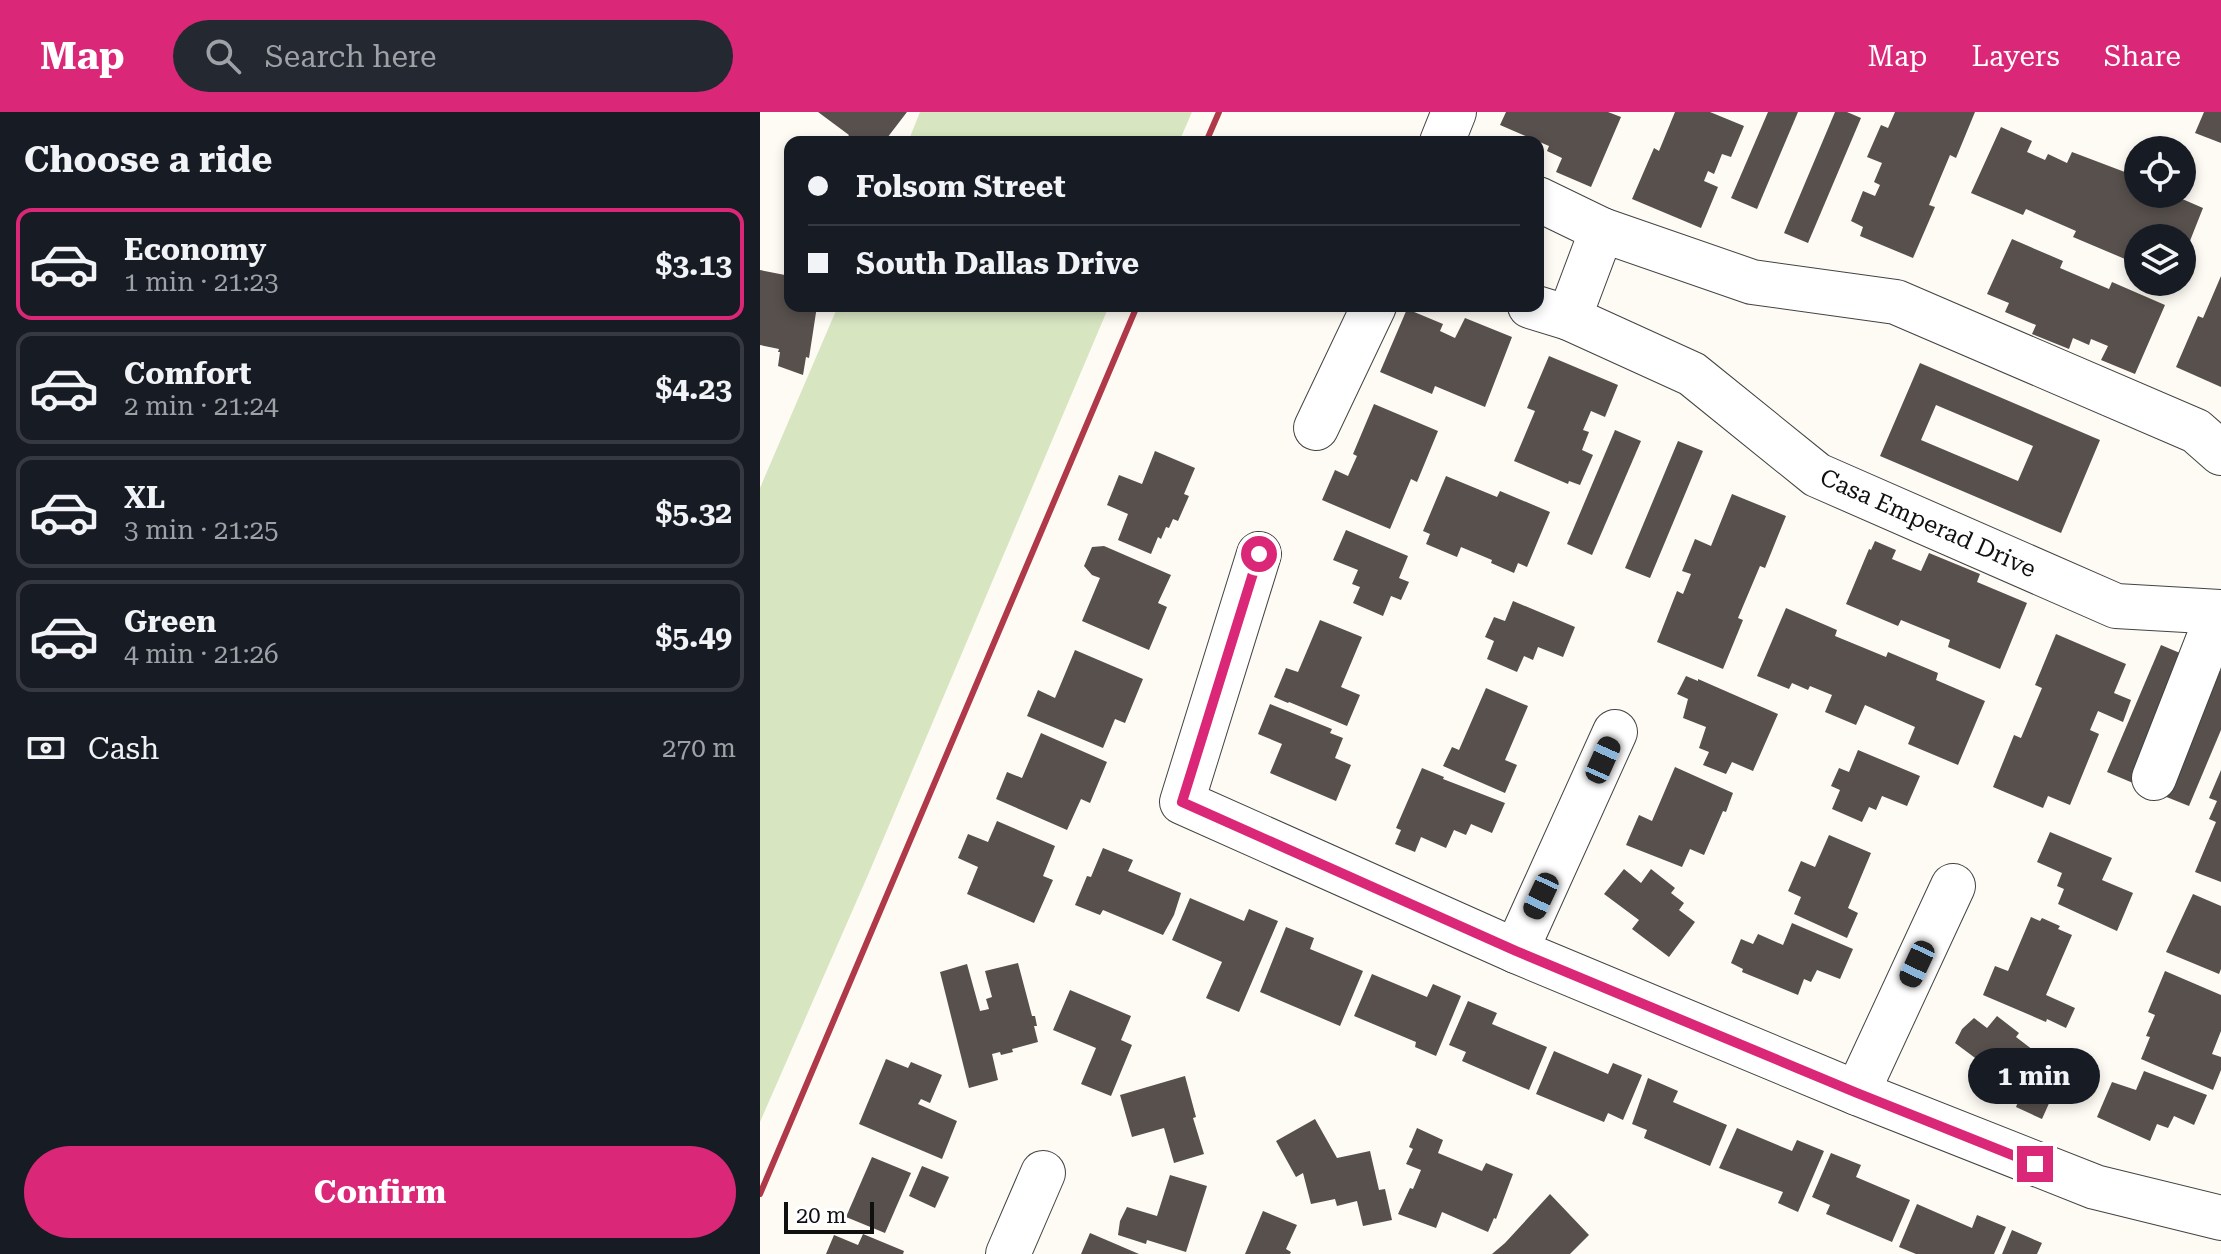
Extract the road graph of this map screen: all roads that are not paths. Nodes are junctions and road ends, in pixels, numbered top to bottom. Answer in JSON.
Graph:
{"nodes":[{"id":1,"x":1454,"y":112,"type":"edge"},
{"id":2,"x":1444,"y":136,"type":"edge"},
{"id":3,"x":1544,"y":202,"type":"edge"},
{"id":4,"x":1602,"y":230,"type":"junction"},
{"id":5,"x":1371,"y":312,"type":"edge"},
{"id":6,"x":1549,"y":312,"type":"edge"},
{"id":7,"x":1316,"y":428,"type":"dead end"},
{"id":8,"x":2221,"y":453,"type":"edge"},
{"id":9,"x":1259,"y":554,"type":"dead end"},
{"id":10,"x":2220,"y":612,"type":"edge"},
{"id":11,"x":1615,"y":732,"type":"dead end"},
{"id":12,"x":2154,"y":778,"type":"dead end"},
{"id":13,"x":1953,"y":886,"type":"dead end"},
{"id":14,"x":1516,"y":951,"type":"junction"},
{"id":15,"x":1857,"y":1093,"type":"junction"},
{"id":16,"x":1043,"y":1173,"type":"dead end"},
{"id":17,"x":2221,"y":1218,"type":"edge"},
{"id":18,"x":1008,"y":1254,"type":"edge"}],
"edges":[{"from":1,"to":2,"type":"street"},
{"from":3,"to":4,"type":"street"},
{"from":4,"to":6,"type":"street","name":"Casa Emperad Drive"},
{"from":4,"to":8,"type":"street"},
{"from":5,"to":7,"type":"street"},
{"from":6,"to":10,"type":"street","name":"Casa Emperad Drive"},
{"from":9,"to":14,"type":"street"},
{"from":10,"to":12,"type":"street"},
{"from":11,"to":14,"type":"street"},
{"from":13,"to":15,"type":"street"},
{"from":14,"to":15,"type":"street"},
{"from":15,"to":17,"type":"street"},
{"from":16,"to":18,"type":"street"}]}
